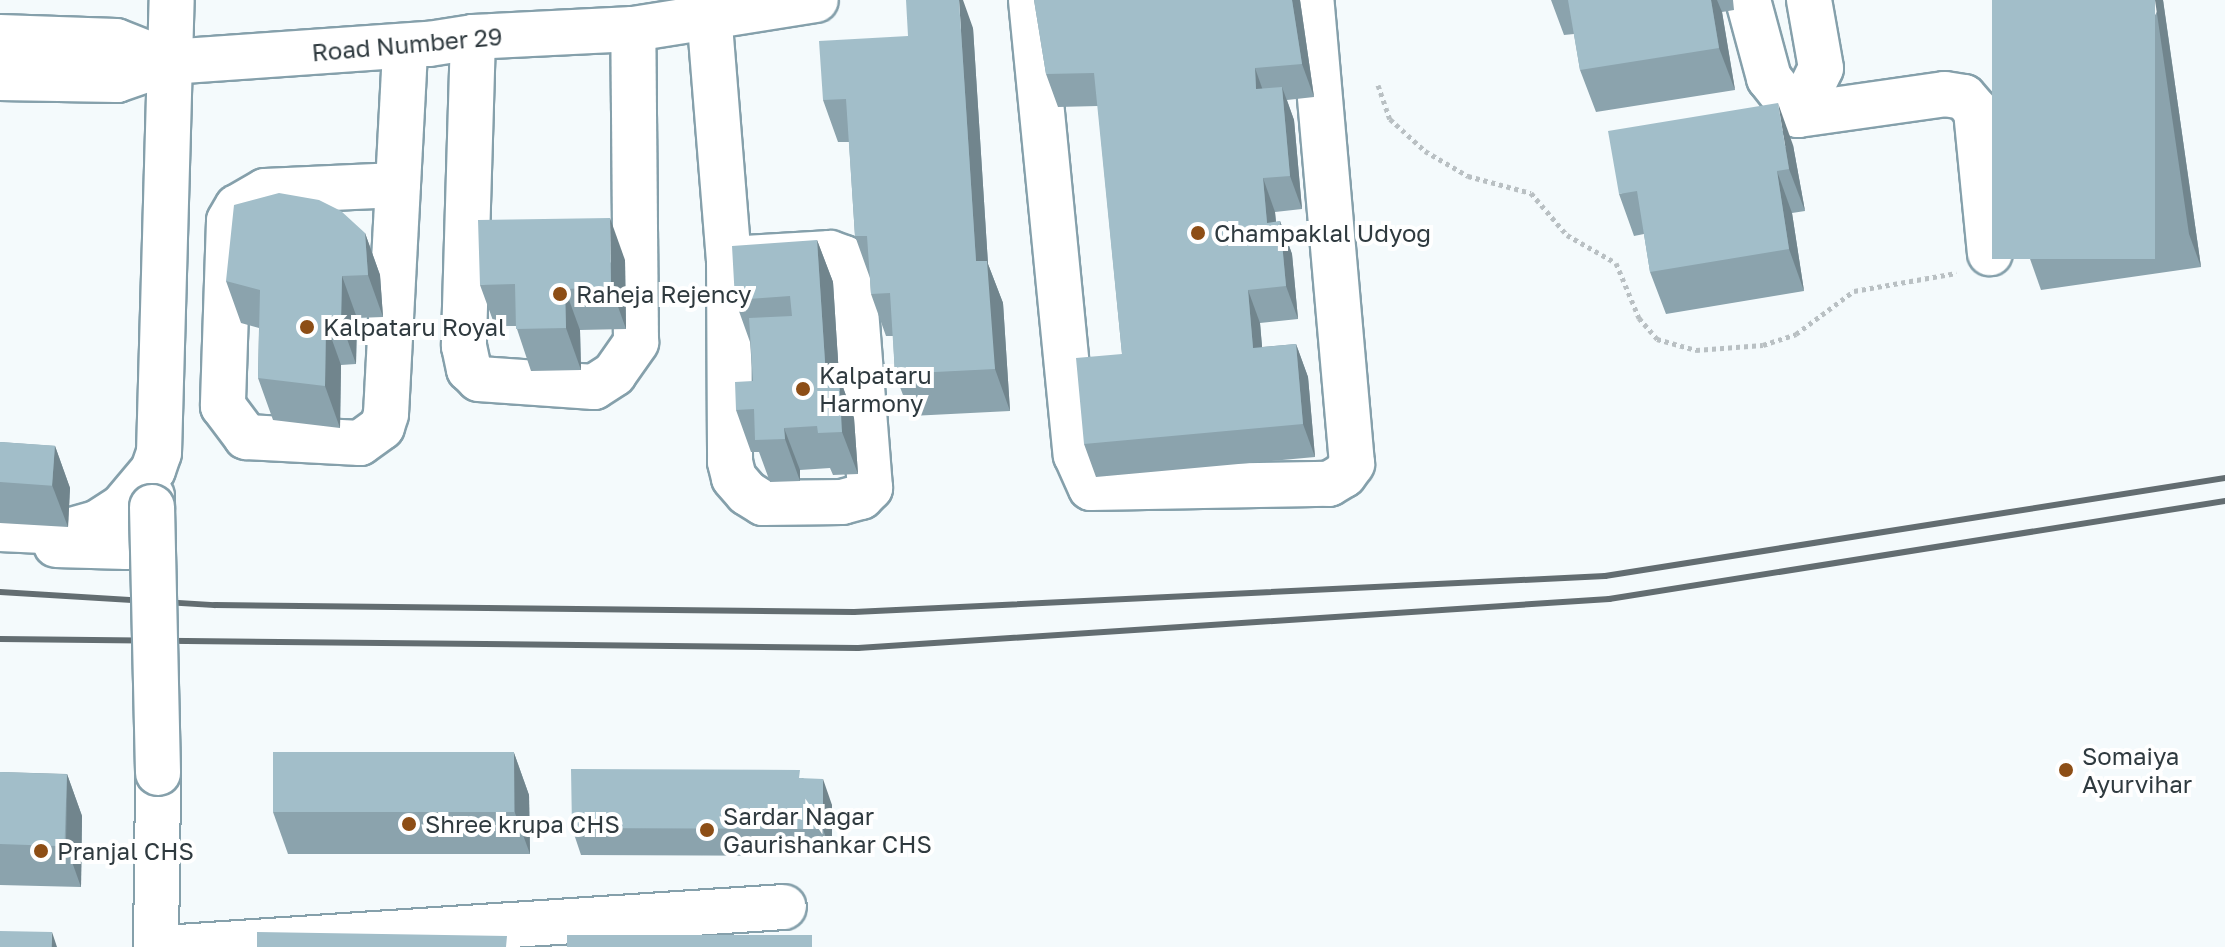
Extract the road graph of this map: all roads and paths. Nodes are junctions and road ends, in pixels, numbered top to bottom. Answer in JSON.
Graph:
{"nodes":[{"id":1,"x":172,"y":0,"type":"edge"},
{"id":2,"x":816,"y":0,"type":"edge"},
{"id":3,"x":1031,"y":0,"type":"edge"},
{"id":4,"x":1311,"y":0,"type":"edge"},
{"id":5,"x":1748,"y":0,"type":"edge"},
{"id":6,"x":1809,"y":0,"type":"edge"},
{"id":7,"x":710,"y":8,"type":"edge"},
{"id":8,"x":633,"y":29,"type":"junction"},
{"id":9,"x":0,"y":37,"type":"edge"},
{"id":10,"x":473,"y":37,"type":"junction"},
{"id":11,"x":405,"y":46,"type":"junction"},
{"id":12,"x":169,"y":62,"type":"junction"},
{"id":13,"x":0,"y":78,"type":"edge"},
{"id":14,"x":1378,"y":85,"type":"dead end"},
{"id":15,"x":1798,"y":115,"type":"junction"},
{"id":16,"x":398,"y":185,"type":"junction"},
{"id":17,"x":1990,"y":253,"type":"joint"},
{"id":18,"x":729,"y":259,"type":"junction"},
{"id":19,"x":152,"y":488,"type":"junction"},
{"id":20,"x":0,"y":529,"type":"edge"},
{"id":21,"x":0,"y":544,"type":"edge"},
{"id":22,"x":784,"y":907,"type":"dead end"},
{"id":23,"x":156,"y":947,"type":"edge"},
{"id":24,"x":179,"y":947,"type":"edge"}],
"edges":[{"from":1,"to":12,"type":"street"},
{"from":2,"to":7,"type":"street","name":"Road Number 29"},
{"from":3,"to":4,"type":"street"},
{"from":5,"to":15,"type":"street"},
{"from":6,"to":15,"type":"street"},
{"from":7,"to":8,"type":"street","name":"Road Number 29"},
{"from":7,"to":18,"type":"street"},
{"from":8,"to":10,"type":"street","name":"Road Number 29"},
{"from":8,"to":10,"type":"street"},
{"from":9,"to":12,"type":"street"},
{"from":10,"to":11,"type":"street","name":"Road Number 29"},
{"from":11,"to":12,"type":"street","name":"Road Number 29"},
{"from":11,"to":16,"type":"street"},
{"from":12,"to":13,"type":"street","name":"Road Number 29"},
{"from":12,"to":19,"type":"street"},
{"from":14,"to":17,"type":"path"},
{"from":15,"to":17,"type":"street"},
{"from":16,"to":16,"type":"street"},
{"from":18,"to":18,"type":"street"},
{"from":19,"to":20,"type":"street"},
{"from":19,"to":21,"type":"street"},
{"from":19,"to":23,"type":"street","bridge":true},
{"from":22,"to":24,"type":"street"}]}
